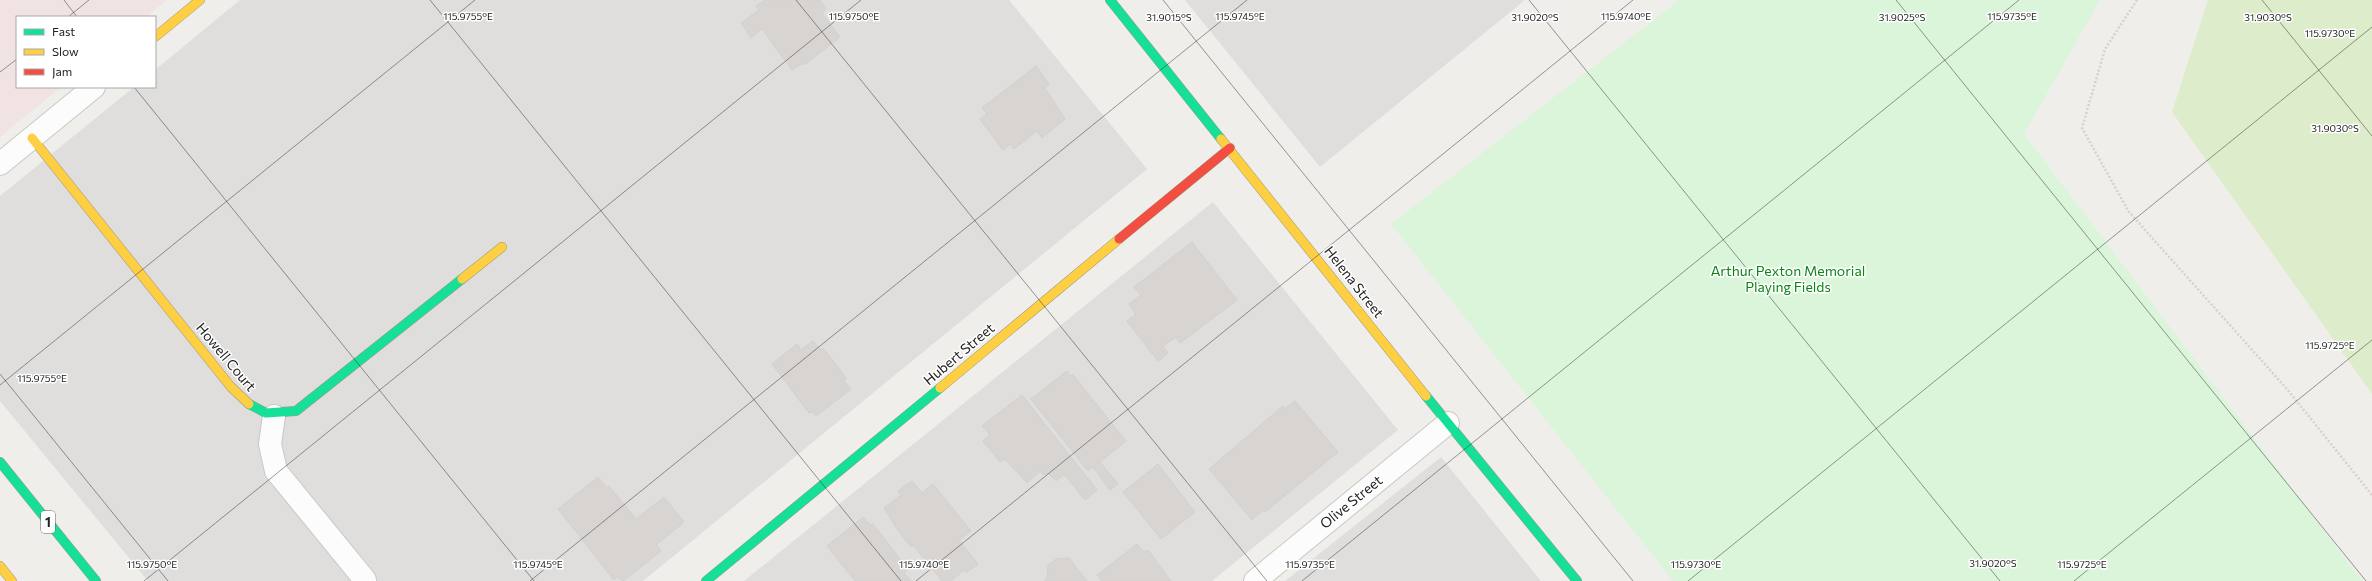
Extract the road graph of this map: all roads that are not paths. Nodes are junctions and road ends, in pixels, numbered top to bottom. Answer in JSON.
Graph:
{"nodes":[{"id":1,"x":200,"y":0,"type":"edge"},
{"id":2,"x":1110,"y":0,"type":"edge"},
{"id":3,"x":156,"y":36,"type":"edge"},
{"id":4,"x":93,"y":88,"type":"edge"},
{"id":5,"x":32,"y":138,"type":"junction"},
{"id":6,"x":1230,"y":148,"type":"junction"},
{"id":7,"x":0,"y":164,"type":"edge"},
{"id":8,"x":502,"y":246,"type":"dead end"},
{"id":9,"x":274,"y":416,"type":"junction"},
{"id":10,"x":1448,"y":423,"type":"junction"},
{"id":11,"x":0,"y":462,"type":"edge"},
{"id":12,"x":0,"y":566,"type":"edge"},
{"id":13,"x":365,"y":580,"type":"edge"},
{"id":14,"x":12,"y":581,"type":"edge"},
{"id":15,"x":96,"y":581,"type":"edge"},
{"id":16,"x":706,"y":581,"type":"edge"},
{"id":17,"x":1255,"y":581,"type":"edge"},
{"id":18,"x":1576,"y":581,"type":"edge"}],
"edges":[{"from":1,"to":3,"type":"main road"},
{"from":2,"to":6,"type":"main road","name":"Helena Street"},
{"from":4,"to":5,"type":"street"},
{"from":5,"to":7,"type":"street"},
{"from":5,"to":9,"type":"main road","name":"Howell Court"},
{"from":6,"to":10,"type":"main road","name":"Helena Street"},
{"from":6,"to":16,"type":"main road","name":"Hubert Street"},
{"from":8,"to":9,"type":"main road"},
{"from":9,"to":13,"type":"street"},
{"from":10,"to":17,"type":"street","name":"Olive Street"},
{"from":10,"to":18,"type":"main road","name":"Helena Street"},
{"from":11,"to":15,"type":"main road","number":"1"},
{"from":12,"to":14,"type":"main road"}]}
